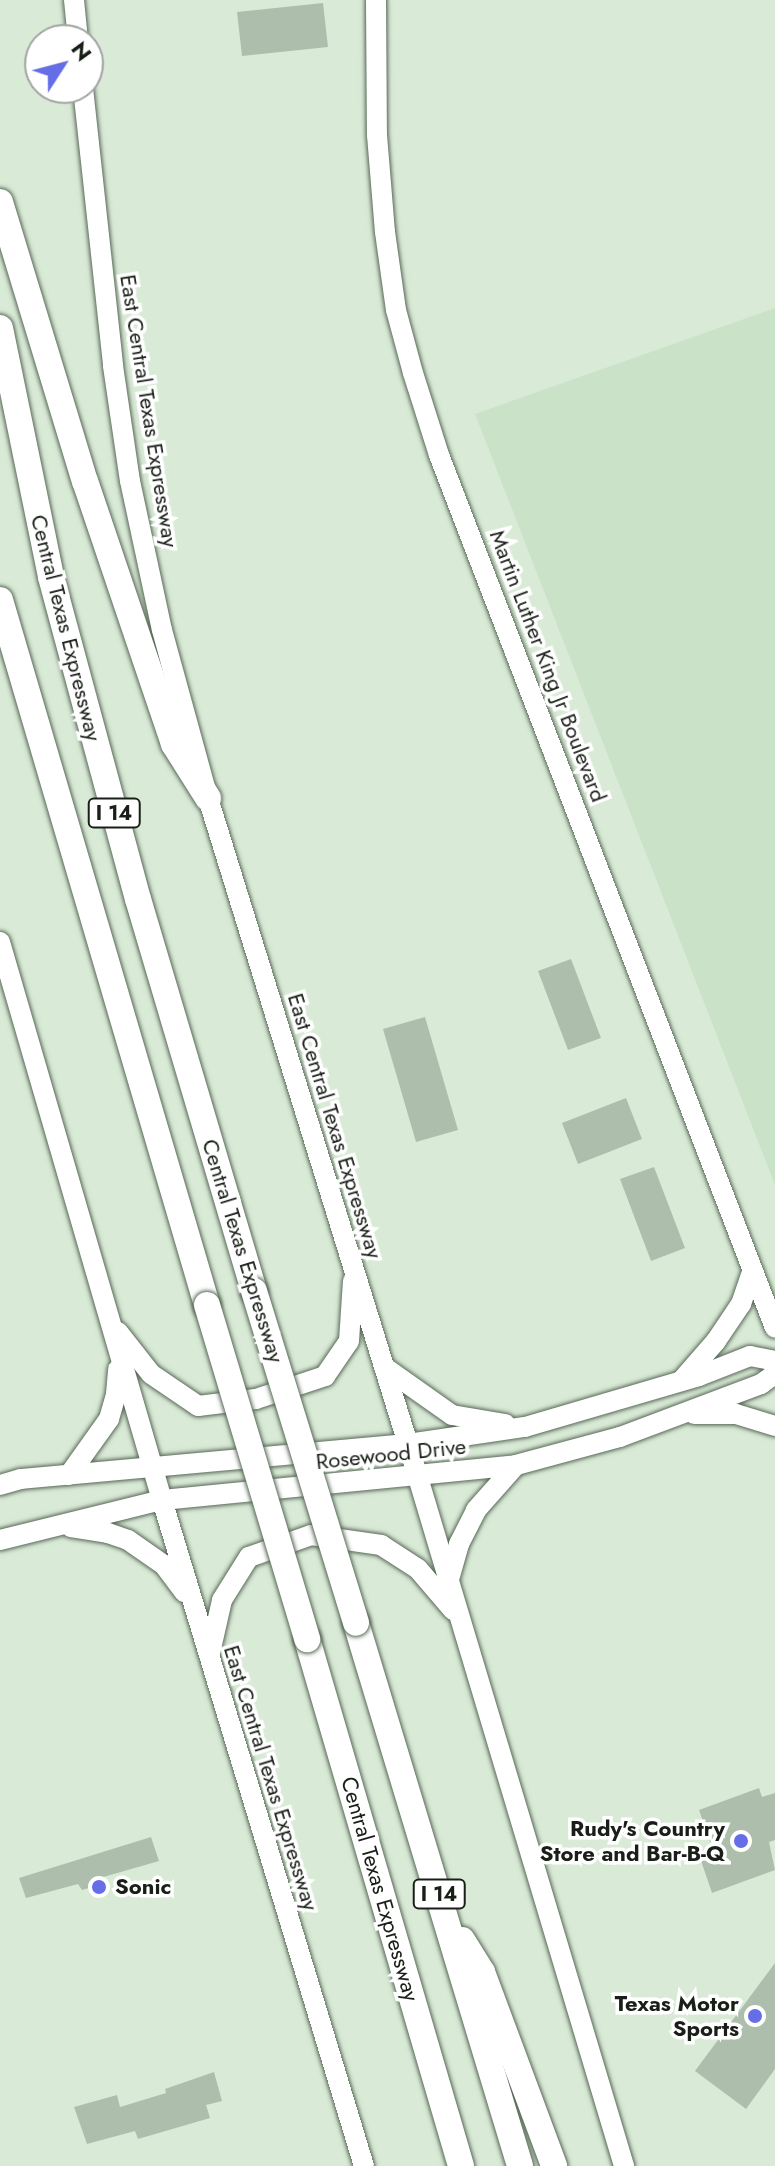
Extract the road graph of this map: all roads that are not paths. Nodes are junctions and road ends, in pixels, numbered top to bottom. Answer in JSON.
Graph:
{"nodes":[{"id":1,"x":74,"y":0,"type":"edge"},
{"id":2,"x":376,"y":0,"type":"edge"},
{"id":3,"x":76,"y":24,"type":"edge"},
{"id":4,"x":85,"y":104,"type":"edge"},
{"id":5,"x":0,"y":202,"type":"edge"},
{"id":6,"x":0,"y":328,"type":"edge"},
{"id":7,"x":0,"y":600,"type":"edge"},
{"id":8,"x":208,"y":798,"type":"junction"},
{"id":9,"x":0,"y":942,"type":"edge"},
{"id":10,"x":354,"y":1269,"type":"junction"},
{"id":11,"x":753,"y":1270,"type":"junction"},
{"id":12,"x":111,"y":1323,"type":"junction"},
{"id":13,"x":775,"y":1328,"type":"edge"},
{"id":14,"x":118,"y":1349,"type":"junction"},
{"id":15,"x":775,"y":1361,"type":"edge"},
{"id":16,"x":384,"y":1367,"type":"junction"},
{"id":17,"x":775,"y":1374,"type":"edge"},
{"id":18,"x":682,"y":1380,"type":"junction"},
{"id":19,"x":682,"y":1413,"type":"junction"},
{"id":20,"x":775,"y":1426,"type":"edge"},
{"id":21,"x":525,"y":1427,"type":"junction"},
{"id":22,"x":408,"y":1444,"type":"junction"},
{"id":23,"x":516,"y":1465,"type":"junction"},
{"id":24,"x":152,"y":1466,"type":"junction"},
{"id":25,"x":69,"y":1475,"type":"junction"},
{"id":26,"x":416,"y":1476,"type":"junction"},
{"id":27,"x":0,"y":1485,"type":"edge"},
{"id":28,"x":162,"y":1500,"type":"junction"},
{"id":29,"x":59,"y":1526,"type":"junction"},
{"id":30,"x":0,"y":1540,"type":"edge"},
{"id":31,"x":448,"y":1583,"type":"junction"},
{"id":32,"x":194,"y":1605,"type":"junction"},
{"id":33,"x":456,"y":1613,"type":"junction"},
{"id":34,"x":209,"y":1656,"type":"junction"},
{"id":35,"x":444,"y":1911,"type":"junction"},
{"id":36,"x":457,"y":2158,"type":"edge"},
{"id":37,"x":623,"y":2164,"type":"edge"},
{"id":38,"x":364,"y":2166,"type":"edge"},
{"id":39,"x":520,"y":2166,"type":"edge"},
{"id":40,"x":554,"y":2166,"type":"edge"}],
"edges":[{"from":1,"to":3,"type":"main road"},
{"from":2,"to":11,"type":"main road","name":"Martin Luther King Jr Boulevard"},
{"from":4,"to":8,"type":"main road","name":"East Central Texas Expressway"},
{"from":5,"to":8,"type":"highway"},
{"from":6,"to":35,"type":"highway","name":"Central Texas Expressway","number":"I 14","bridge":true},
{"from":7,"to":36,"type":"highway","name":"Central Texas Expressway","number":"I 14","bridge":true},
{"from":8,"to":10,"type":"main road","name":"East Central Texas Expressway"},
{"from":9,"to":12,"type":"main road","name":"East Central Texas Expressway"},
{"from":10,"to":12,"type":"main road"},
{"from":10,"to":16,"type":"main road","name":"East Central Texas Expressway"},
{"from":11,"to":13,"type":"main road","name":"Martin Luther King Jr Boulevard"},
{"from":11,"to":18,"type":"main road"},
{"from":12,"to":14,"type":"main road","name":"East Central Texas Expressway"},
{"from":14,"to":24,"type":"main road","name":"East Central Texas Expressway"},
{"from":14,"to":25,"type":"main road"},
{"from":15,"to":18,"type":"main road","name":"Rosewood Drive"},
{"from":16,"to":21,"type":"main road"},
{"from":16,"to":22,"type":"main road","name":"East Central Texas Expressway"},
{"from":17,"to":19,"type":"main road","name":"Rosewood Drive"},
{"from":18,"to":21,"type":"main road","name":"Rosewood Drive"},
{"from":19,"to":20,"type":"main road"},
{"from":19,"to":23,"type":"main road","name":"Rosewood Drive"},
{"from":21,"to":22,"type":"main road","name":"Rosewood Drive"},
{"from":22,"to":24,"type":"main road","name":"Rosewood Drive"},
{"from":22,"to":26,"type":"main road","name":"East Central Texas Expressway"},
{"from":23,"to":26,"type":"main road","name":"Rosewood Drive"},
{"from":23,"to":31,"type":"main road"},
{"from":24,"to":25,"type":"main road","name":"Rosewood Drive"},
{"from":24,"to":28,"type":"main road","name":"East Central Texas Expressway"},
{"from":25,"to":27,"type":"main road","name":"Rosewood Drive"},
{"from":26,"to":28,"type":"main road","name":"Rosewood Drive"},
{"from":26,"to":31,"type":"main road","name":"East Central Texas Expressway"},
{"from":28,"to":29,"type":"main road","name":"Rosewood Drive"},
{"from":28,"to":32,"type":"main road","name":"East Central Texas Expressway"},
{"from":29,"to":30,"type":"main road","name":"Rosewood Drive"},
{"from":29,"to":32,"type":"main road"},
{"from":31,"to":33,"type":"main road","name":"East Central Texas Expressway"},
{"from":32,"to":34,"type":"main road","name":"East Central Texas Expressway"},
{"from":33,"to":34,"type":"main road"},
{"from":33,"to":37,"type":"main road","name":"East Central Texas Expressway"},
{"from":34,"to":38,"type":"main road","name":"East Central Texas Expressway"},
{"from":35,"to":39,"type":"highway","name":"Central Texas Expressway","number":"I 14"},
{"from":35,"to":40,"type":"highway"}]}
